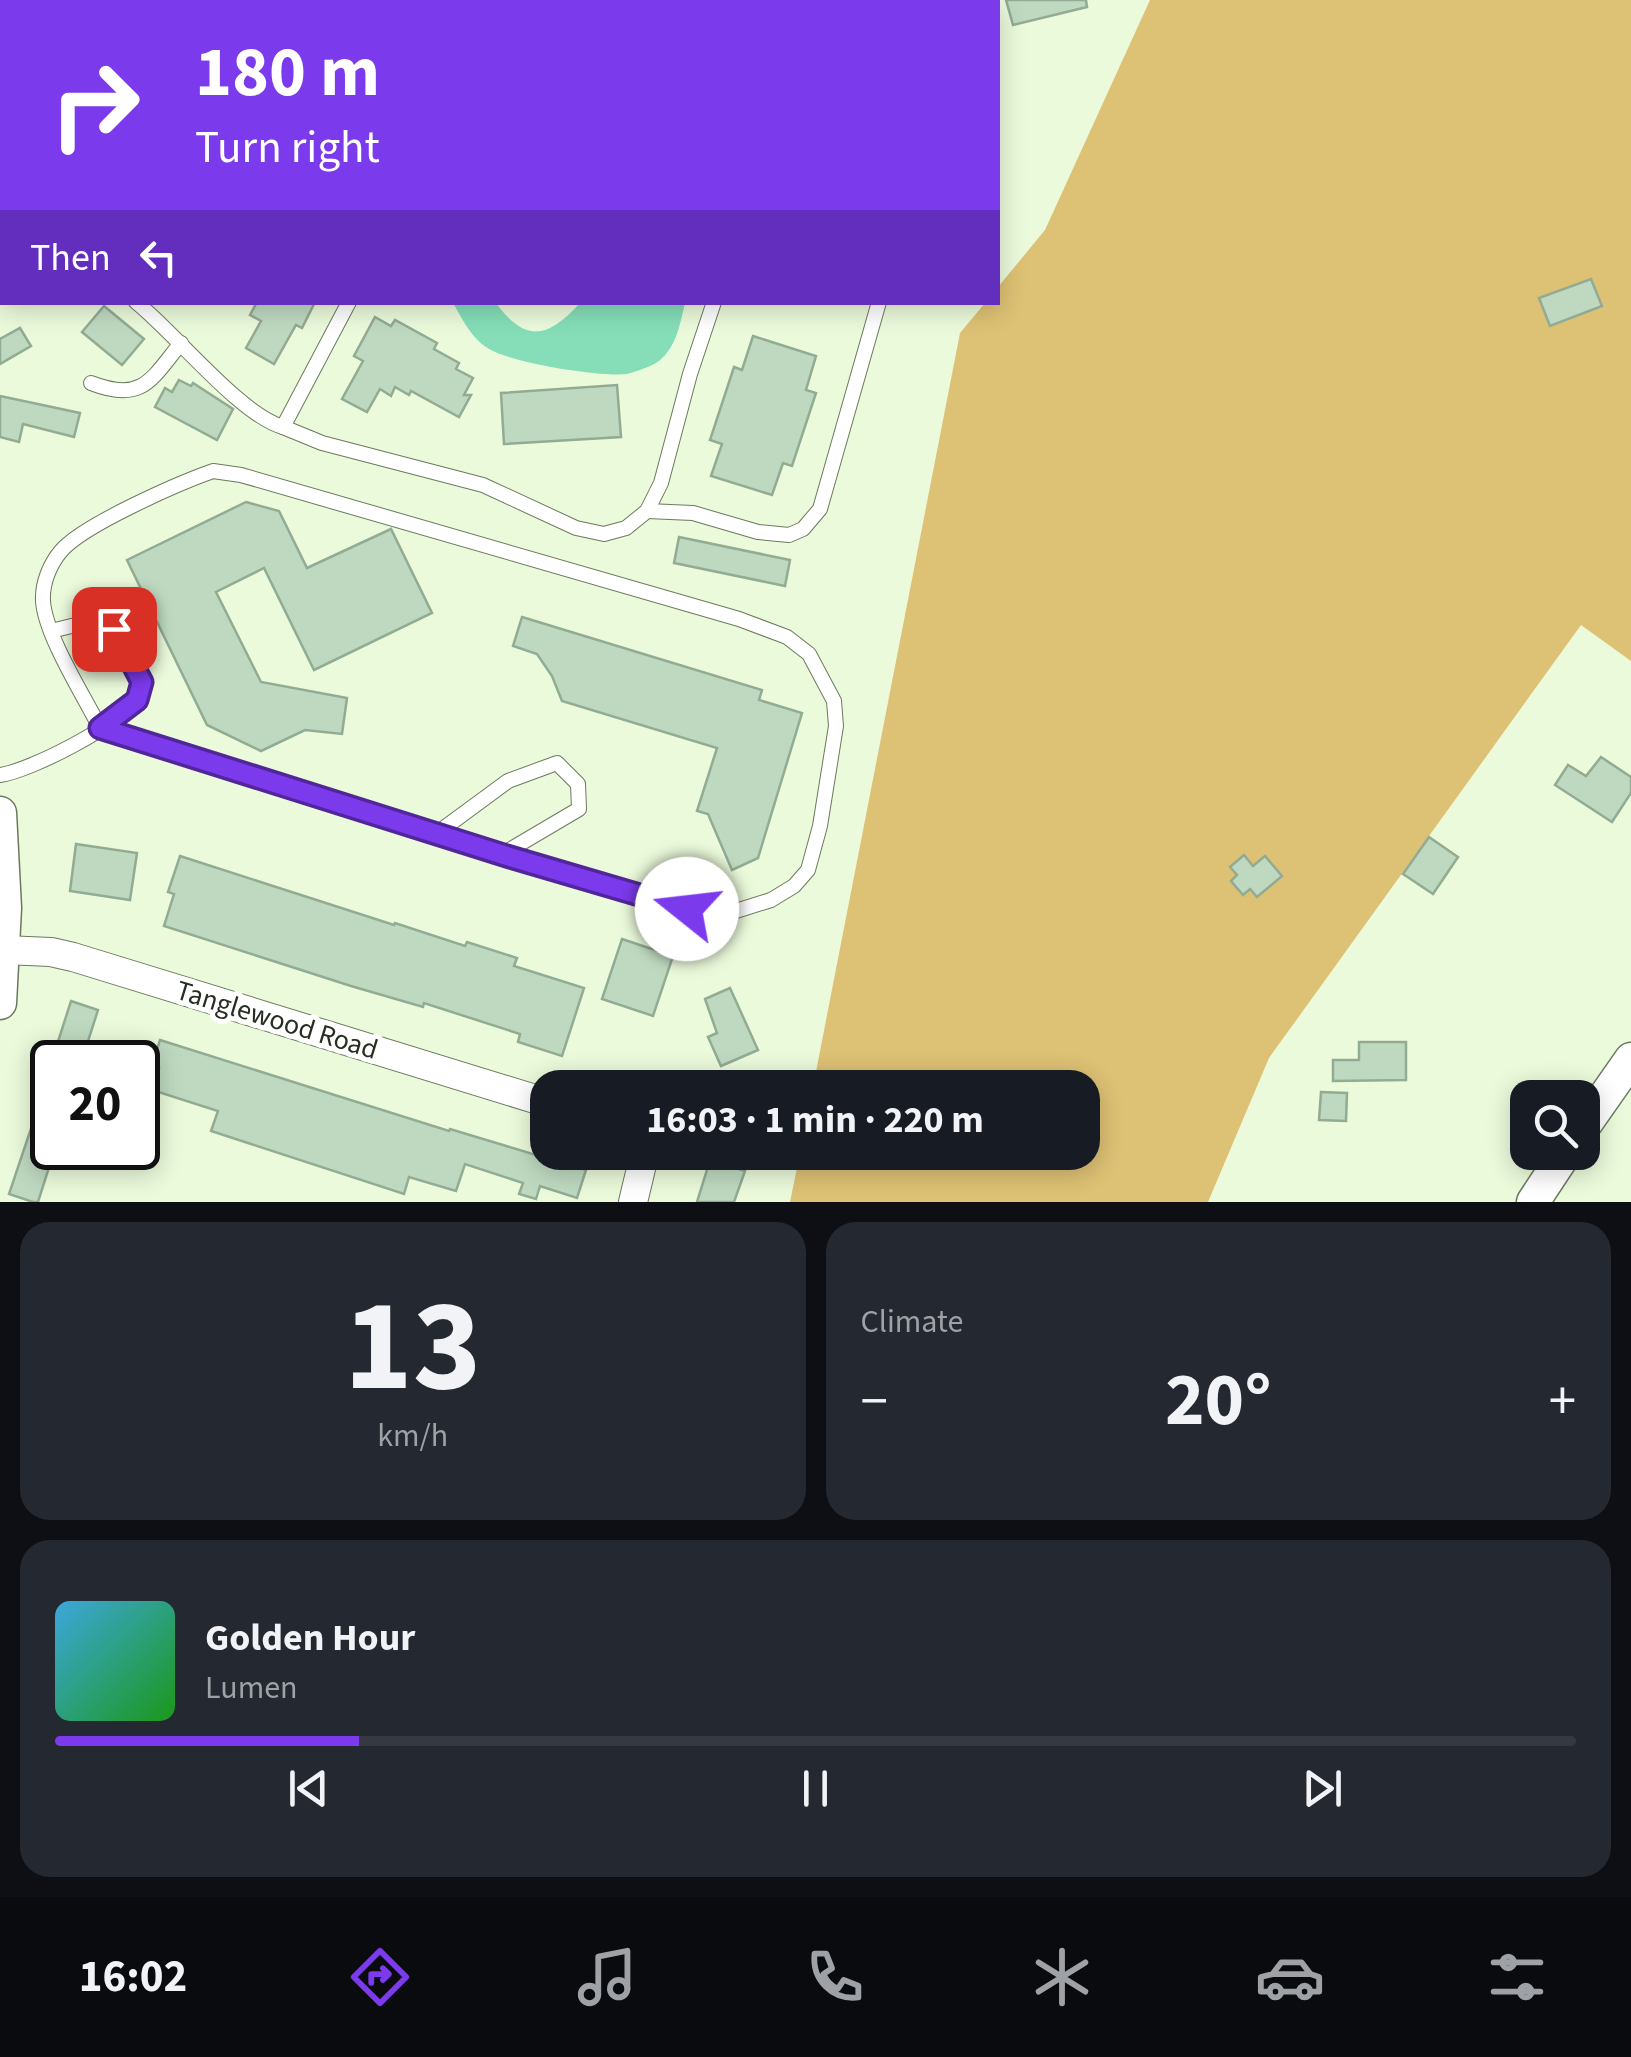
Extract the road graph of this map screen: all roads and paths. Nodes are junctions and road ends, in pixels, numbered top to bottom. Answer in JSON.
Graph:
{"nodes":[{"id":1,"x":139,"y":305,"type":"edge"},
{"id":2,"x":347,"y":305,"type":"edge"},
{"id":3,"x":713,"y":305,"type":"edge"},
{"id":4,"x":877,"y":305,"type":"edge"},
{"id":5,"x":182,"y":343,"type":"junction"},
{"id":6,"x":91,"y":383,"type":"dead end"},
{"id":7,"x":283,"y":427,"type":"junction"},
{"id":8,"x":647,"y":511,"type":"junction"},
{"id":9,"x":51,"y":631,"type":"junction"},
{"id":10,"x":100,"y":728,"type":"junction"},
{"id":11,"x":0,"y":774,"type":"edge"},
{"id":12,"x":0,"y":813,"type":"edge"},
{"id":13,"x":436,"y":834,"type":"junction"},
{"id":14,"x":501,"y":854,"type":"junction"},
{"id":15,"x":4,"y":950,"type":"junction"},
{"id":16,"x":0,"y":1003,"type":"edge"},
{"id":17,"x":1631,"y":1059,"type":"edge"},
{"id":18,"x":530,"y":1097,"type":"edge"},
{"id":19,"x":1600,"y":1103,"type":"edge"},
{"id":20,"x":641,"y":1170,"type":"edge"},
{"id":21,"x":1554,"y":1170,"type":"edge"},
{"id":22,"x":633,"y":1202,"type":"edge"},
{"id":23,"x":1532,"y":1202,"type":"edge"}],
"edges":[{"from":1,"to":5,"type":"lane"},
{"from":2,"to":7,"type":"lane"},
{"from":3,"to":8,"type":"lane"},
{"from":4,"to":8,"type":"lane"},
{"from":5,"to":6,"type":"lane"},
{"from":5,"to":7,"type":"lane"},
{"from":7,"to":8,"type":"lane"},
{"from":9,"to":10,"type":"lane"},
{"from":9,"to":10,"type":"lane"},
{"from":9,"to":14,"type":"lane"},
{"from":10,"to":11,"type":"lane"},
{"from":10,"to":13,"type":"lane"},
{"from":12,"to":15,"type":"street"},
{"from":13,"to":14,"type":"lane"},
{"from":13,"to":14,"type":"lane"},
{"from":15,"to":16,"type":"street"},
{"from":15,"to":18,"type":"street","name":"Tanglewood Road"},
{"from":17,"to":19,"type":"street"},
{"from":20,"to":22,"type":"street"},
{"from":21,"to":23,"type":"street"}]}
